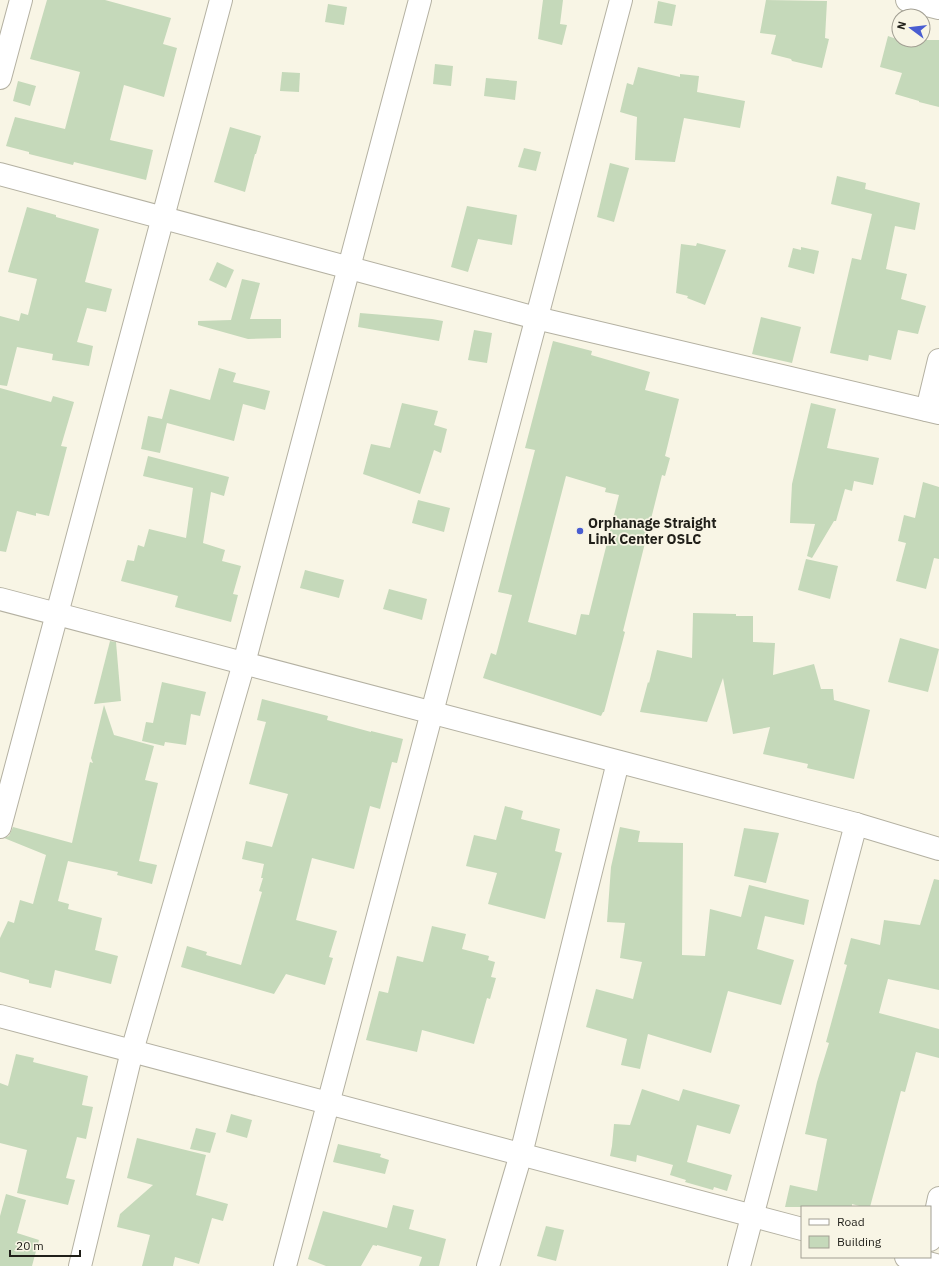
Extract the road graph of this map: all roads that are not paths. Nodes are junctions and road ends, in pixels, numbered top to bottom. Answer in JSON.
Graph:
{"nodes":[{"id":1,"x":21,"y":0,"type":"edge"},
{"id":2,"x":220,"y":0,"type":"edge"},
{"id":3,"x":420,"y":0,"type":"edge"},
{"id":4,"x":621,"y":0,"type":"edge"},
{"id":5,"x":907,"y":0,"type":"edge"},
{"id":6,"x":939,"y":8,"type":"edge"},
{"id":7,"x":0,"y":78,"type":"edge"},
{"id":8,"x":0,"y":174,"type":"edge"},
{"id":9,"x":163,"y":218,"type":"junction"},
{"id":10,"x":349,"y":268,"type":"junction"},
{"id":11,"x":536,"y":318,"type":"junction"},
{"id":12,"x":939,"y":360,"type":"edge"},
{"id":13,"x":933,"y":411,"type":"edge"},
{"id":14,"x":0,"y":599,"type":"edge"},
{"id":15,"x":58,"y":614,"type":"junction"},
{"id":16,"x":244,"y":663,"type":"junction"},
{"id":17,"x":432,"y":713,"type":"junction"},
{"id":18,"x":618,"y":762,"type":"junction"},
{"id":19,"x":856,"y":824,"type":"junction"},
{"id":20,"x":0,"y":827,"type":"edge"},
{"id":21,"x":939,"y":849,"type":"edge"},
{"id":22,"x":0,"y":1016,"type":"edge"},
{"id":23,"x":132,"y":1051,"type":"junction"},
{"id":24,"x":328,"y":1103,"type":"junction"},
{"id":25,"x":521,"y":1154,"type":"junction"},
{"id":26,"x":939,"y":1198,"type":"edge"},
{"id":27,"x":752,"y":1215,"type":"junction"},
{"id":28,"x":801,"y":1229,"type":"edge"},
{"id":29,"x":931,"y":1235,"type":"edge"},
{"id":30,"x":80,"y":1266,"type":"edge"},
{"id":31,"x":285,"y":1266,"type":"edge"},
{"id":32,"x":488,"y":1266,"type":"edge"},
{"id":33,"x":739,"y":1266,"type":"edge"}],
"edges":[{"from":1,"to":7,"type":"street"},
{"from":2,"to":9,"type":"street"},
{"from":3,"to":10,"type":"street"},
{"from":4,"to":11,"type":"street"},
{"from":5,"to":6,"type":"street"},
{"from":8,"to":9,"type":"street"},
{"from":9,"to":10,"type":"street"},
{"from":9,"to":15,"type":"street"},
{"from":10,"to":11,"type":"street"},
{"from":10,"to":16,"type":"street"},
{"from":11,"to":13,"type":"street"},
{"from":11,"to":17,"type":"street"},
{"from":12,"to":13,"type":"street"},
{"from":14,"to":15,"type":"street"},
{"from":15,"to":16,"type":"street"},
{"from":15,"to":20,"type":"street"},
{"from":16,"to":17,"type":"street"},
{"from":16,"to":23,"type":"street"},
{"from":17,"to":18,"type":"street"},
{"from":17,"to":24,"type":"street"},
{"from":18,"to":19,"type":"street"},
{"from":18,"to":25,"type":"street"},
{"from":19,"to":21,"type":"street"},
{"from":19,"to":27,"type":"street"},
{"from":22,"to":23,"type":"street"},
{"from":23,"to":24,"type":"street"},
{"from":23,"to":30,"type":"street"},
{"from":24,"to":25,"type":"street"},
{"from":24,"to":31,"type":"street"},
{"from":25,"to":27,"type":"street"},
{"from":25,"to":32,"type":"street"},
{"from":26,"to":29,"type":"street"},
{"from":27,"to":28,"type":"street"},
{"from":27,"to":33,"type":"street"}]}
